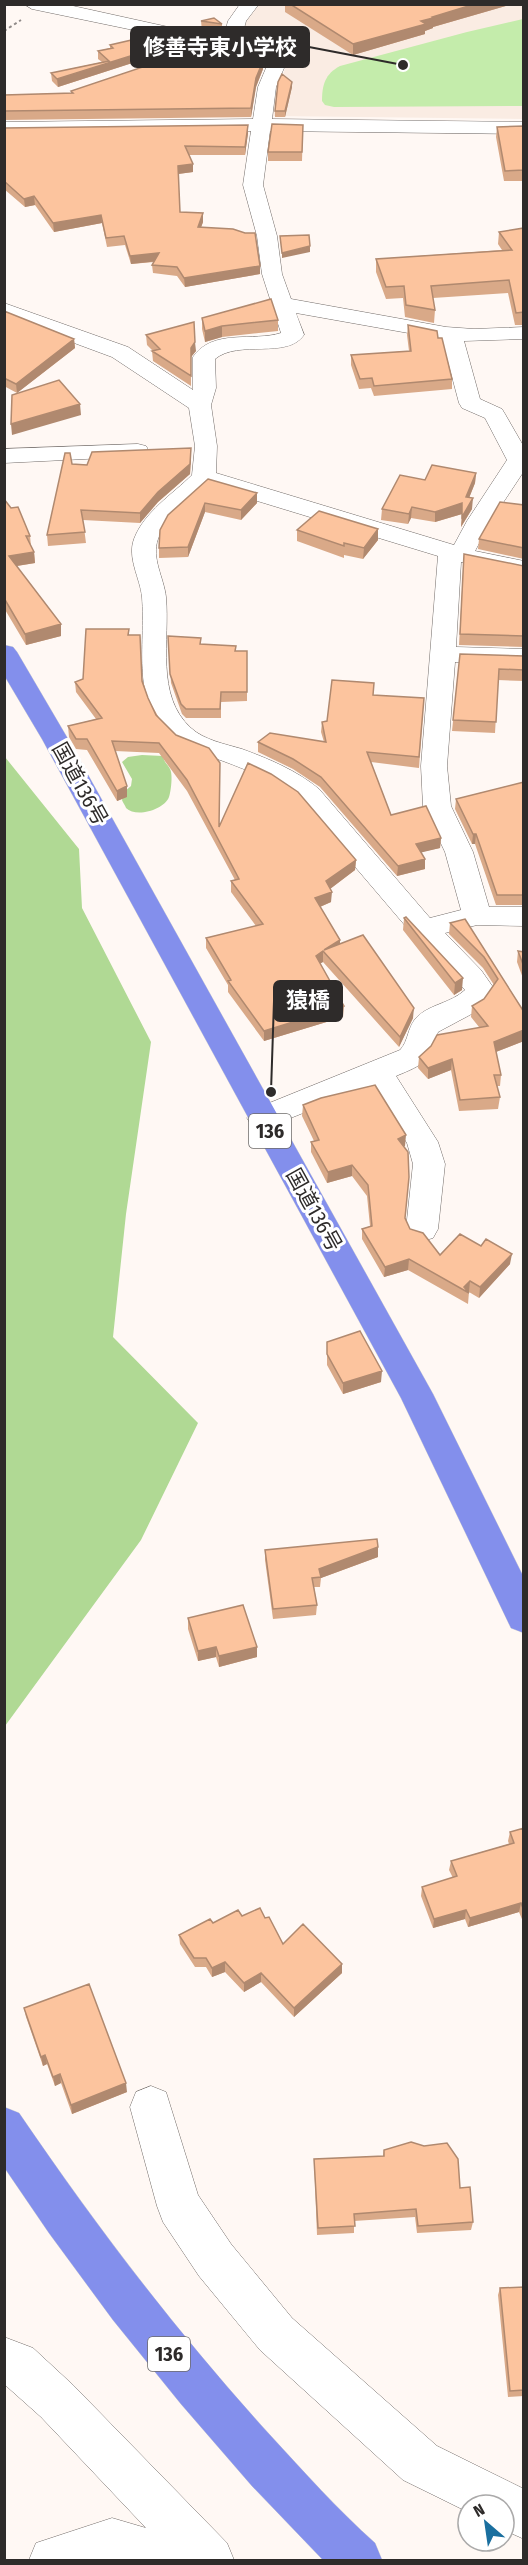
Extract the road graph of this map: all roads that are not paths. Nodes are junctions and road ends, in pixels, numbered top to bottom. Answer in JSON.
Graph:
{"nodes":[{"id":1,"x":32,"y":4,"type":"edge"},
{"id":2,"x":250,"y":4,"type":"edge"},
{"id":3,"x":228,"y":42,"type":"junction"},
{"id":4,"x":185,"y":53,"type":"edge"},
{"id":5,"x":260,"y":125,"type":"junction"},
{"id":6,"x":4,"y":128,"type":"edge"},
{"id":7,"x":524,"y":128,"type":"edge"},
{"id":8,"x":282,"y":304,"type":"junction"},
{"id":9,"x":4,"y":309,"type":"edge"},
{"id":10,"x":451,"y":333,"type":"junction"},
{"id":11,"x":524,"y":333,"type":"edge"},
{"id":12,"x":200,"y":405,"type":"junction"},
{"id":13,"x":154,"y":451,"type":"edge"},
{"id":14,"x":4,"y":456,"type":"edge"},
{"id":15,"x":204,"y":477,"type":"junction"},
{"id":16,"x":456,"y":554,"type":"junction"},
{"id":17,"x":524,"y":568,"type":"edge"},
{"id":18,"x":4,"y":652,"type":"edge"},
{"id":19,"x":443,"y":654,"type":"junction"},
{"id":20,"x":524,"y":657,"type":"edge"},
{"id":21,"x":477,"y":915,"type":"junction"},
{"id":22,"x":524,"y":917,"type":"edge"},
{"id":23,"x":424,"y":929,"type":"junction"},
{"id":24,"x":378,"y":1072,"type":"junction"},
{"id":25,"x":263,"y":1118,"type":"junction"},
{"id":26,"x":422,"y":1229,"type":"dead end"},
{"id":27,"x":524,"y":1617,"type":"edge"},
{"id":28,"x":151,"y":2108,"type":"dead end"},
{"id":29,"x":4,"y":2128,"type":"edge"},
{"id":30,"x":4,"y":2360,"type":"edge"},
{"id":31,"x":524,"y":2514,"type":"edge"},
{"id":32,"x":52,"y":2560,"type":"edge"},
{"id":33,"x":172,"y":2560,"type":"edge"},
{"id":34,"x":210,"y":2560,"type":"edge"},
{"id":35,"x":358,"y":2560,"type":"edge"}],
"edges":[{"from":1,"to":3,"type":"street"},
{"from":2,"to":3,"type":"street"},
{"from":3,"to":4,"type":"street"},
{"from":3,"to":5,"type":"street"},
{"from":5,"to":6,"type":"street"},
{"from":5,"to":7,"type":"street"},
{"from":5,"to":8,"type":"street"},
{"from":8,"to":10,"type":"street"},
{"from":8,"to":12,"type":"street"},
{"from":9,"to":12,"type":"street"},
{"from":10,"to":11,"type":"street"},
{"from":10,"to":16,"type":"street"},
{"from":12,"to":15,"type":"street"},
{"from":13,"to":14,"type":"street"},
{"from":15,"to":16,"type":"street"},
{"from":15,"to":23,"type":"street"},
{"from":16,"to":17,"type":"street"},
{"from":16,"to":19,"type":"street"},
{"from":18,"to":25,"type":"highway","name":"国道136号","number":"136"},
{"from":19,"to":20,"type":"street"},
{"from":19,"to":21,"type":"street"},
{"from":21,"to":22,"type":"street"},
{"from":21,"to":23,"type":"street"},
{"from":23,"to":24,"type":"street"},
{"from":24,"to":25,"type":"street"},
{"from":24,"to":26,"type":"street"},
{"from":25,"to":27,"type":"highway","name":"国道136号","number":"136"},
{"from":28,"to":31,"type":"street"},
{"from":29,"to":35,"type":"highway","number":"136"},
{"from":30,"to":34,"type":"street"},
{"from":32,"to":33,"type":"street"}]}
